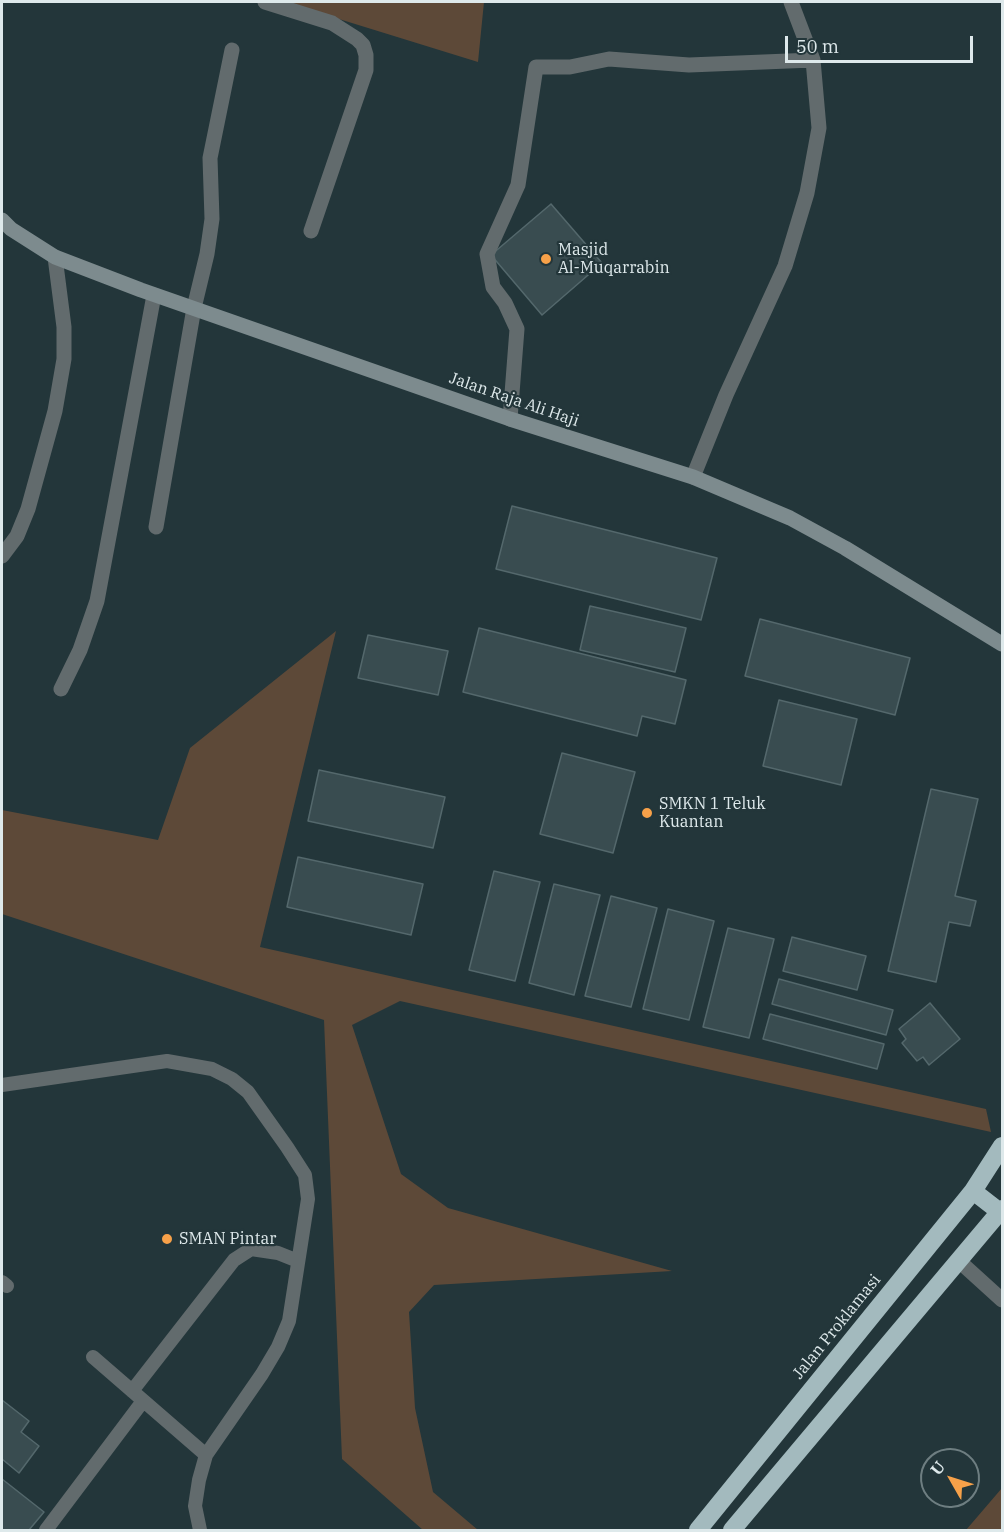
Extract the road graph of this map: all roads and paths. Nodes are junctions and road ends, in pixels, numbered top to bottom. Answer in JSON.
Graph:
{"nodes":[{"id":1,"x":265,"y":2,"type":"edge"},
{"id":2,"x":791,"y":2,"type":"edge"},
{"id":3,"x":232,"y":50,"type":"dead end"},
{"id":4,"x":813,"y":60,"type":"junction"},
{"id":5,"x":5,"y":227,"type":"edge"},
{"id":6,"x":311,"y":231,"type":"dead end"},
{"id":7,"x":55,"y":257,"type":"junction"},
{"id":8,"x":154,"y":295,"type":"junction"},
{"id":9,"x":194,"y":308,"type":"junction"},
{"id":10,"x":510,"y":419,"type":"junction"},
{"id":11,"x":693,"y":477,"type":"junction"},
{"id":12,"x":156,"y":527,"type":"dead end"},
{"id":13,"x":2,"y":556,"type":"edge"},
{"id":14,"x":1002,"y":644,"type":"edge"},
{"id":15,"x":61,"y":689,"type":"dead end"},
{"id":16,"x":2,"y":1085,"type":"edge"},
{"id":17,"x":1002,"y":1146,"type":"edge"},
{"id":18,"x":973,"y":1191,"type":"junction"},
{"id":19,"x":1001,"y":1211,"type":"edge"},
{"id":20,"x":298,"y":1261,"type":"junction"},
{"id":21,"x":959,"y":1261,"type":"junction"},
{"id":22,"x":1002,"y":1300,"type":"edge"},
{"id":23,"x":93,"y":1357,"type":"dead end"},
{"id":24,"x":132,"y":1391,"type":"junction"},
{"id":25,"x":143,"y":1401,"type":"junction"},
{"id":26,"x":206,"y":1455,"type":"junction"},
{"id":27,"x":46,"y":1530,"type":"edge"},
{"id":28,"x":200,"y":1530,"type":"edge"},
{"id":29,"x":698,"y":1530,"type":"edge"},
{"id":30,"x":732,"y":1530,"type":"edge"}],
"edges":[{"from":1,"to":6,"type":"street"},
{"from":2,"to":4,"type":"street"},
{"from":3,"to":9,"type":"street"},
{"from":4,"to":10,"type":"street"},
{"from":4,"to":11,"type":"street"},
{"from":5,"to":7,"type":"street","name":"Jalan Raja Ali Haji"},
{"from":7,"to":8,"type":"street","name":"Jalan Raja Ali Haji"},
{"from":7,"to":13,"type":"street"},
{"from":8,"to":9,"type":"street","name":"Jalan Raja Ali Haji"},
{"from":8,"to":15,"type":"street"},
{"from":9,"to":10,"type":"street","name":"Jalan Raja Ali Haji"},
{"from":9,"to":12,"type":"street"},
{"from":10,"to":11,"type":"street","name":"Jalan Raja Ali Haji"},
{"from":11,"to":14,"type":"street","name":"Jalan Raja Ali Haji"},
{"from":16,"to":20,"type":"lane"},
{"from":17,"to":18,"type":"highway","name":"Jalan Proklamasi"},
{"from":18,"to":19,"type":"highway"},
{"from":18,"to":29,"type":"highway","name":"Jalan Proklamasi"},
{"from":19,"to":21,"type":"highway"},
{"from":20,"to":24,"type":"lane"},
{"from":20,"to":26,"type":"lane"},
{"from":21,"to":22,"type":"street"},
{"from":21,"to":30,"type":"highway"},
{"from":23,"to":24,"type":"lane"},
{"from":24,"to":25,"type":"lane"},
{"from":25,"to":26,"type":"lane"},
{"from":25,"to":27,"type":"lane"},
{"from":26,"to":28,"type":"lane"}]}
